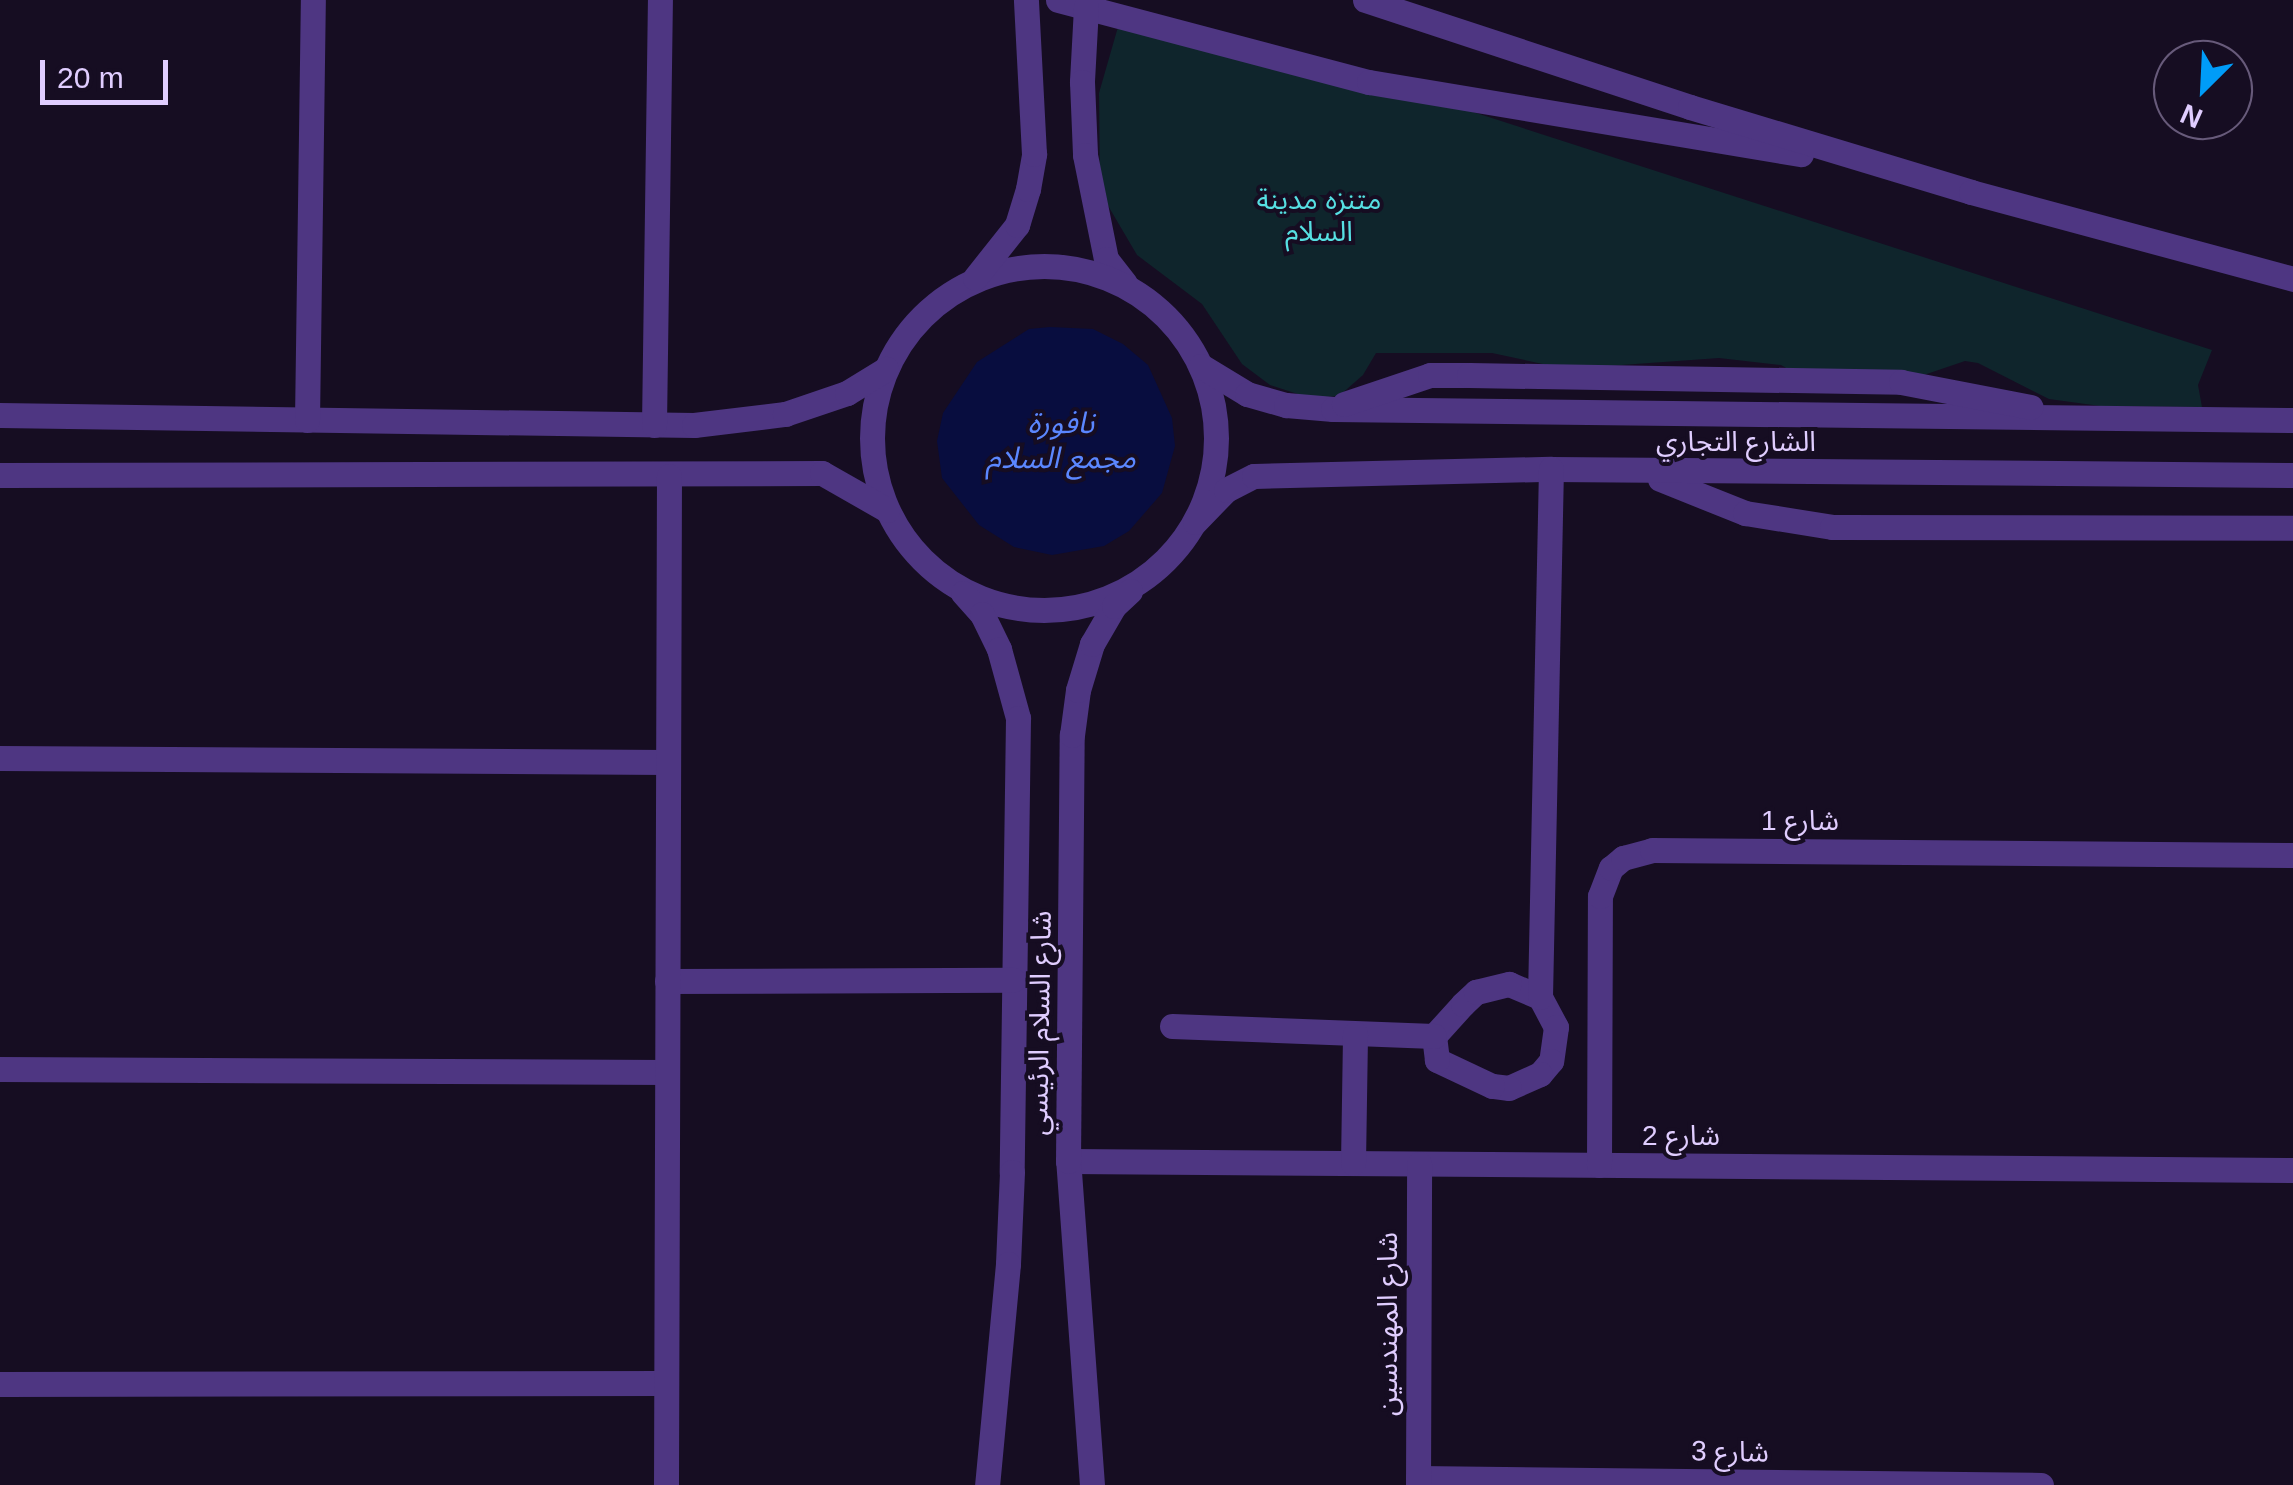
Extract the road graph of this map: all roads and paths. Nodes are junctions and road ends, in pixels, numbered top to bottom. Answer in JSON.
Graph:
{"nodes":[{"id":1,"x":313,"y":0,"type":"edge"},
{"id":2,"x":660,"y":0,"type":"edge"},
{"id":3,"x":1026,"y":0,"type":"edge"},
{"id":4,"x":1058,"y":0,"type":"edge"},
{"id":5,"x":1365,"y":0,"type":"edge"},
{"id":6,"x":1086,"y":8,"type":"junction"},
{"id":7,"x":1970,"y":192,"type":"junction"},
{"id":8,"x":2293,"y":279,"type":"edge"},
{"id":9,"x":971,"y":282,"type":"junction"},
{"id":10,"x":1128,"y":287,"type":"junction"},
{"id":11,"x":1201,"y":366,"type":"junction"},
{"id":12,"x":886,"y":370,"type":"junction"},
{"id":13,"x":1333,"y":409,"type":"junction"},
{"id":14,"x":0,"y":415,"type":"edge"},
{"id":15,"x":2095,"y":418,"type":"junction"},
{"id":16,"x":308,"y":420,"type":"junction"},
{"id":17,"x":2293,"y":420,"type":"edge"},
{"id":18,"x":654,"y":425,"type":"junction"},
{"id":19,"x":1551,"y":470,"type":"junction"},
{"id":20,"x":1630,"y":472,"type":"junction"},
{"id":21,"x":2293,"y":474,"type":"edge"},
{"id":22,"x":0,"y":475,"type":"edge"},
{"id":23,"x":669,"y":476,"type":"junction"},
{"id":24,"x":888,"y":510,"type":"junction"},
{"id":25,"x":1196,"y":522,"type":"junction"},
{"id":26,"x":2293,"y":528,"type":"edge"},
{"id":27,"x":1140,"y":581,"type":"junction"},
{"id":28,"x":960,"y":589,"type":"junction"},
{"id":29,"x":0,"y":758,"type":"edge"},
{"id":30,"x":668,"y":762,"type":"junction"},
{"id":31,"x":2293,"y":855,"type":"edge"},
{"id":32,"x":668,"y":980,"type":"junction"},
{"id":33,"x":1013,"y":980,"type":"junction"},
{"id":34,"x":1540,"y":997,"type":"junction"},
{"id":35,"x":1172,"y":1026,"type":"dead end"},
{"id":36,"x":1355,"y":1034,"type":"junction"},
{"id":37,"x":1434,"y":1036,"type":"junction"},
{"id":38,"x":0,"y":1070,"type":"edge"},
{"id":39,"x":667,"y":1072,"type":"junction"},
{"id":40,"x":1068,"y":1160,"type":"junction"},
{"id":41,"x":1353,"y":1164,"type":"junction"},
{"id":42,"x":1419,"y":1164,"type":"junction"},
{"id":43,"x":1599,"y":1166,"type":"junction"},
{"id":44,"x":2293,"y":1170,"type":"edge"},
{"id":45,"x":0,"y":1384,"type":"edge"},
{"id":46,"x":666,"y":1384,"type":"junction"},
{"id":47,"x":1418,"y":1482,"type":"edge"},
{"id":48,"x":666,"y":1485,"type":"edge"},
{"id":49,"x":987,"y":1485,"type":"edge"},
{"id":50,"x":1092,"y":1485,"type":"edge"},
{"id":51,"x":2041,"y":1485,"type":"edge"}],
"edges":[{"from":1,"to":16,"type":"street"},
{"from":2,"to":18,"type":"street"},
{"from":3,"to":9,"type":"street"},
{"from":4,"to":6,"type":"street"},
{"from":5,"to":7,"type":"street"},
{"from":6,"to":7,"type":"street"},
{"from":6,"to":10,"type":"street"},
{"from":7,"to":8,"type":"street"},
{"from":9,"to":10,"type":"street"},
{"from":9,"to":12,"type":"street"},
{"from":10,"to":11,"type":"street"},
{"from":11,"to":13,"type":"street","name":"الشارع التجاري"},
{"from":11,"to":25,"type":"street"},
{"from":12,"to":18,"type":"street"},
{"from":12,"to":24,"type":"street"},
{"from":13,"to":15,"type":"street","name":"الشارع التجاري"},
{"from":13,"to":15,"type":"street"},
{"from":14,"to":16,"type":"street"},
{"from":15,"to":17,"type":"street","name":"الشارع التجاري"},
{"from":16,"to":18,"type":"street"},
{"from":19,"to":20,"type":"street","name":"الشارع التجاري"},
{"from":19,"to":25,"type":"street","name":"الشارع التجاري"},
{"from":19,"to":34,"type":"street"},
{"from":20,"to":21,"type":"street","name":"الشارع التجاري"},
{"from":20,"to":26,"type":"street"},
{"from":22,"to":23,"type":"street"},
{"from":23,"to":24,"type":"street"},
{"from":23,"to":30,"type":"street"},
{"from":24,"to":28,"type":"street"},
{"from":25,"to":27,"type":"street"},
{"from":27,"to":28,"type":"street"},
{"from":27,"to":40,"type":"street","name":"شارع السلام الرئيسي"},
{"from":28,"to":33,"type":"street","name":"شارع السلام الرئيسي"},
{"from":29,"to":30,"type":"street"},
{"from":30,"to":32,"type":"street"},
{"from":31,"to":43,"type":"street","name":"شارع 1"},
{"from":32,"to":33,"type":"street"},
{"from":32,"to":39,"type":"street"},
{"from":33,"to":49,"type":"street","name":"شارع السلام الرئيسي"},
{"from":34,"to":37,"type":"street"},
{"from":34,"to":37,"type":"street"},
{"from":35,"to":36,"type":"street"},
{"from":36,"to":37,"type":"street"},
{"from":36,"to":41,"type":"street"},
{"from":38,"to":39,"type":"street"},
{"from":39,"to":46,"type":"street"},
{"from":40,"to":41,"type":"street","name":"شارع 2"},
{"from":40,"to":50,"type":"street","name":"شارع السلام الرئيسي"},
{"from":41,"to":42,"type":"street","name":"شارع 2"},
{"from":42,"to":43,"type":"street","name":"شارع 2"},
{"from":42,"to":47,"type":"street","name":"شارع المهندسين"},
{"from":43,"to":44,"type":"street","name":"شارع 2"},
{"from":45,"to":46,"type":"street"},
{"from":46,"to":48,"type":"street"},
{"from":47,"to":51,"type":"street","name":"شارع 3"}]}
